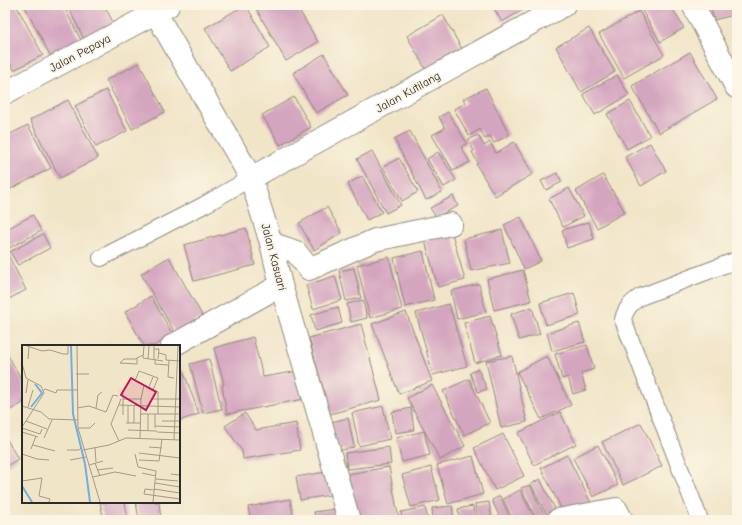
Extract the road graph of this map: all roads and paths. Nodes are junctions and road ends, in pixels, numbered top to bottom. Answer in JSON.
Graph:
{"nodes":[{"id":1,"x":564,"y":5,"type":"edge"},
{"id":2,"x":693,"y":5,"type":"edge"},
{"id":3,"x":159,"y":7,"type":"edge"},
{"id":4,"x":736,"y":87,"type":"dead end"},
{"id":5,"x":5,"y":93,"type":"edge"},
{"id":6,"x":251,"y":178,"type":"junction"},
{"id":7,"x":450,"y":224,"type":"dead end"},
{"id":8,"x":271,"y":243,"type":"junction"},
{"id":9,"x":100,"y":258,"type":"dead end"},
{"id":10,"x":737,"y":260,"type":"edge"},
{"id":11,"x":281,"y":286,"type":"junction"},
{"id":12,"x":174,"y":345,"type":"edge"},
{"id":13,"x":619,"y":515,"type":"edge"},
{"id":14,"x":349,"y":520,"type":"edge"},
{"id":15,"x":558,"y":520,"type":"edge"},
{"id":16,"x":700,"y":520,"type":"edge"}],
"edges":[{"from":1,"to":6,"type":"street","name":"Jalan Kutilang"},
{"from":2,"to":4,"type":"street"},
{"from":3,"to":5,"type":"street","name":"Jalan Pepaya"},
{"from":3,"to":6,"type":"street","name":"Jalan Kasuari"},
{"from":6,"to":8,"type":"street","name":"Jalan Kasuari"},
{"from":6,"to":9,"type":"lane"},
{"from":7,"to":8,"type":"street"},
{"from":8,"to":11,"type":"street","name":"Jalan Kasuari"},
{"from":10,"to":16,"type":"lane"},
{"from":11,"to":12,"type":"street"},
{"from":11,"to":14,"type":"street","name":"Jalan Kasuari"},
{"from":13,"to":15,"type":"street"}]}
